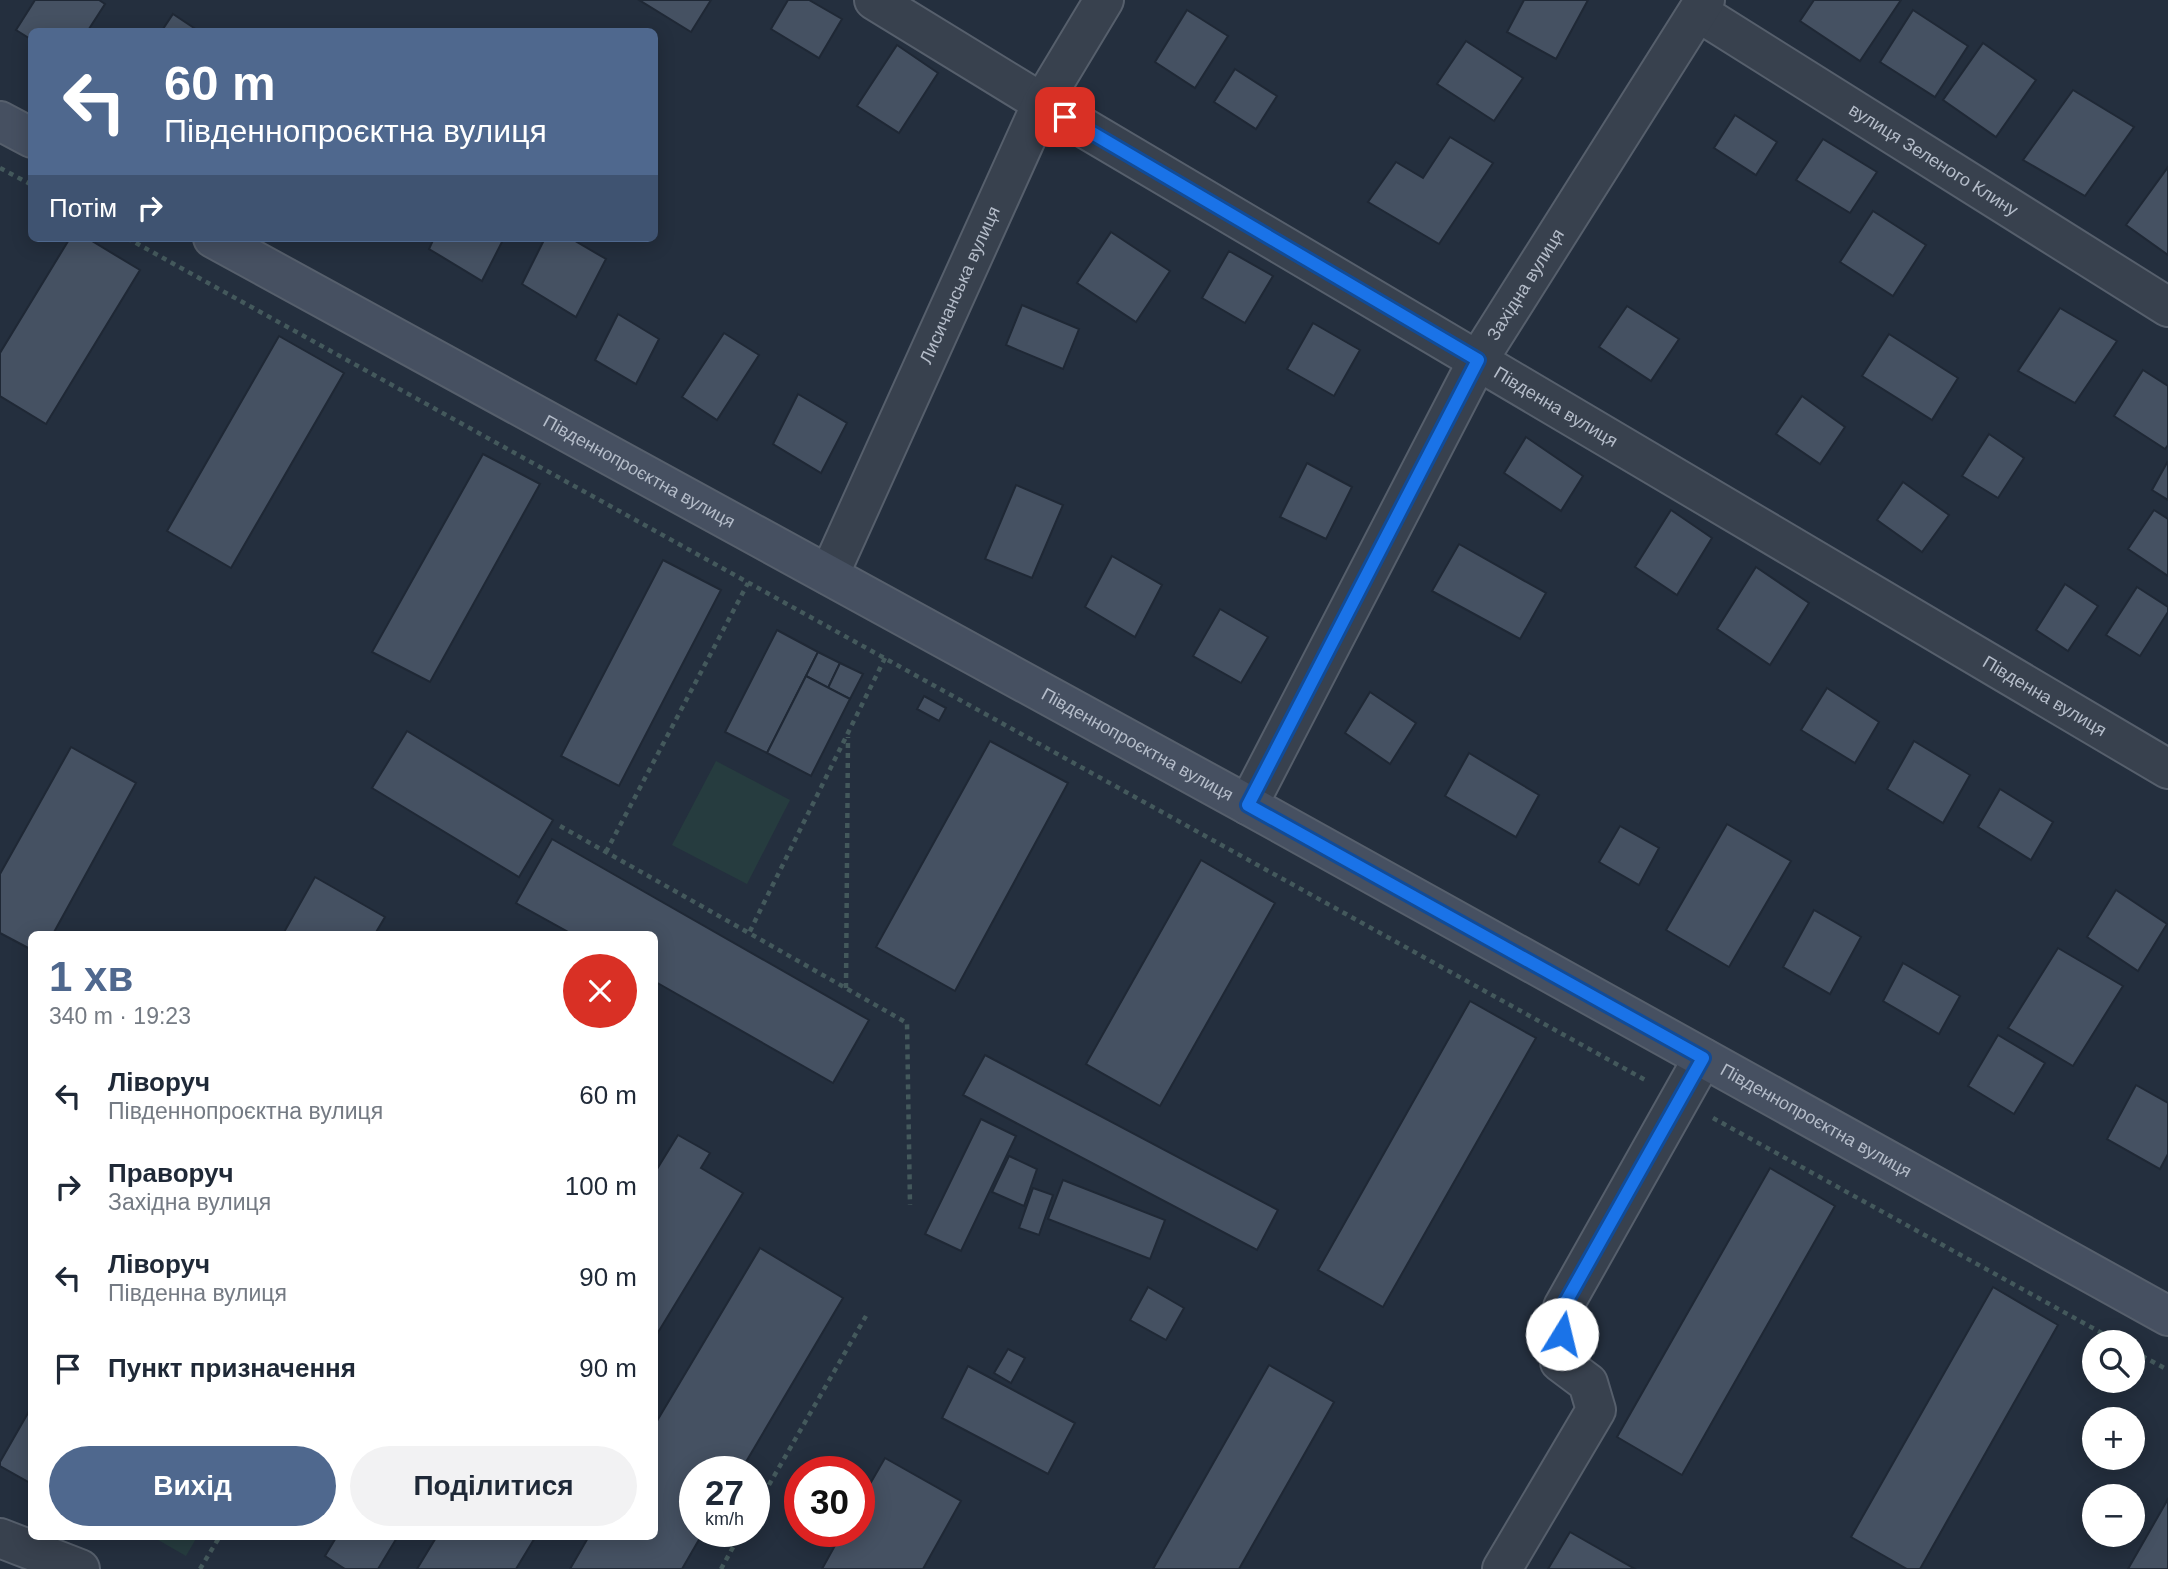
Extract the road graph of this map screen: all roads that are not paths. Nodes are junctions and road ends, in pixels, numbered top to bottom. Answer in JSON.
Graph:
{"nodes":[{"id":1,"x":874,"y":0,"type":"edge"},
{"id":2,"x":1104,"y":0,"type":"edge"},
{"id":3,"x":1702,"y":6,"type":"edge"},
{"id":4,"x":1042,"y":103,"type":"junction"},
{"id":5,"x":0,"y":121,"type":"edge"},
{"id":6,"x":28,"y":136,"type":"edge"},
{"id":7,"x":220,"y":242,"type":"edge"},
{"id":8,"x":2168,"y":307,"type":"edge"},
{"id":9,"x":1478,"y":360,"type":"junction"},
{"id":10,"x":829,"y":575,"type":"junction"},
{"id":11,"x":2168,"y":769,"type":"edge"},
{"id":12,"x":1248,"y":805,"type":"junction"},
{"id":13,"x":1703,"y":1058,"type":"junction"},
{"id":14,"x":2168,"y":1316,"type":"edge"},
{"id":15,"x":0,"y":1538,"type":"edge"},
{"id":16,"x":80,"y":1569,"type":"edge"},
{"id":17,"x":1502,"y":1569,"type":"edge"}],
"edges":[{"from":1,"to":4,"type":"street","name":"Південна вулиця"},
{"from":2,"to":4,"type":"street","name":"Лисичанська вулиця"},
{"from":3,"to":8,"type":"street","name":"вулиця Зеленого Клину"},
{"from":3,"to":9,"type":"street","name":"Західна вулиця"},
{"from":4,"to":9,"type":"street","name":"Південна вулиця"},
{"from":4,"to":10,"type":"street","name":"Лисичанська вулиця"},
{"from":5,"to":6,"type":"main road"},
{"from":7,"to":10,"type":"main road","name":"Південнопроєктна вулиця"},
{"from":9,"to":11,"type":"street","name":"Південна вулиця"},
{"from":9,"to":12,"type":"street","name":"Західна вулиця"},
{"from":10,"to":12,"type":"main road","name":"Південнопроєктна вулиця"},
{"from":12,"to":13,"type":"main road","name":"Південнопроєктна вулиця"},
{"from":13,"to":14,"type":"main road","name":"Південнопроєктна вулиця"},
{"from":13,"to":17,"type":"street"},
{"from":15,"to":16,"type":"street"}]}
